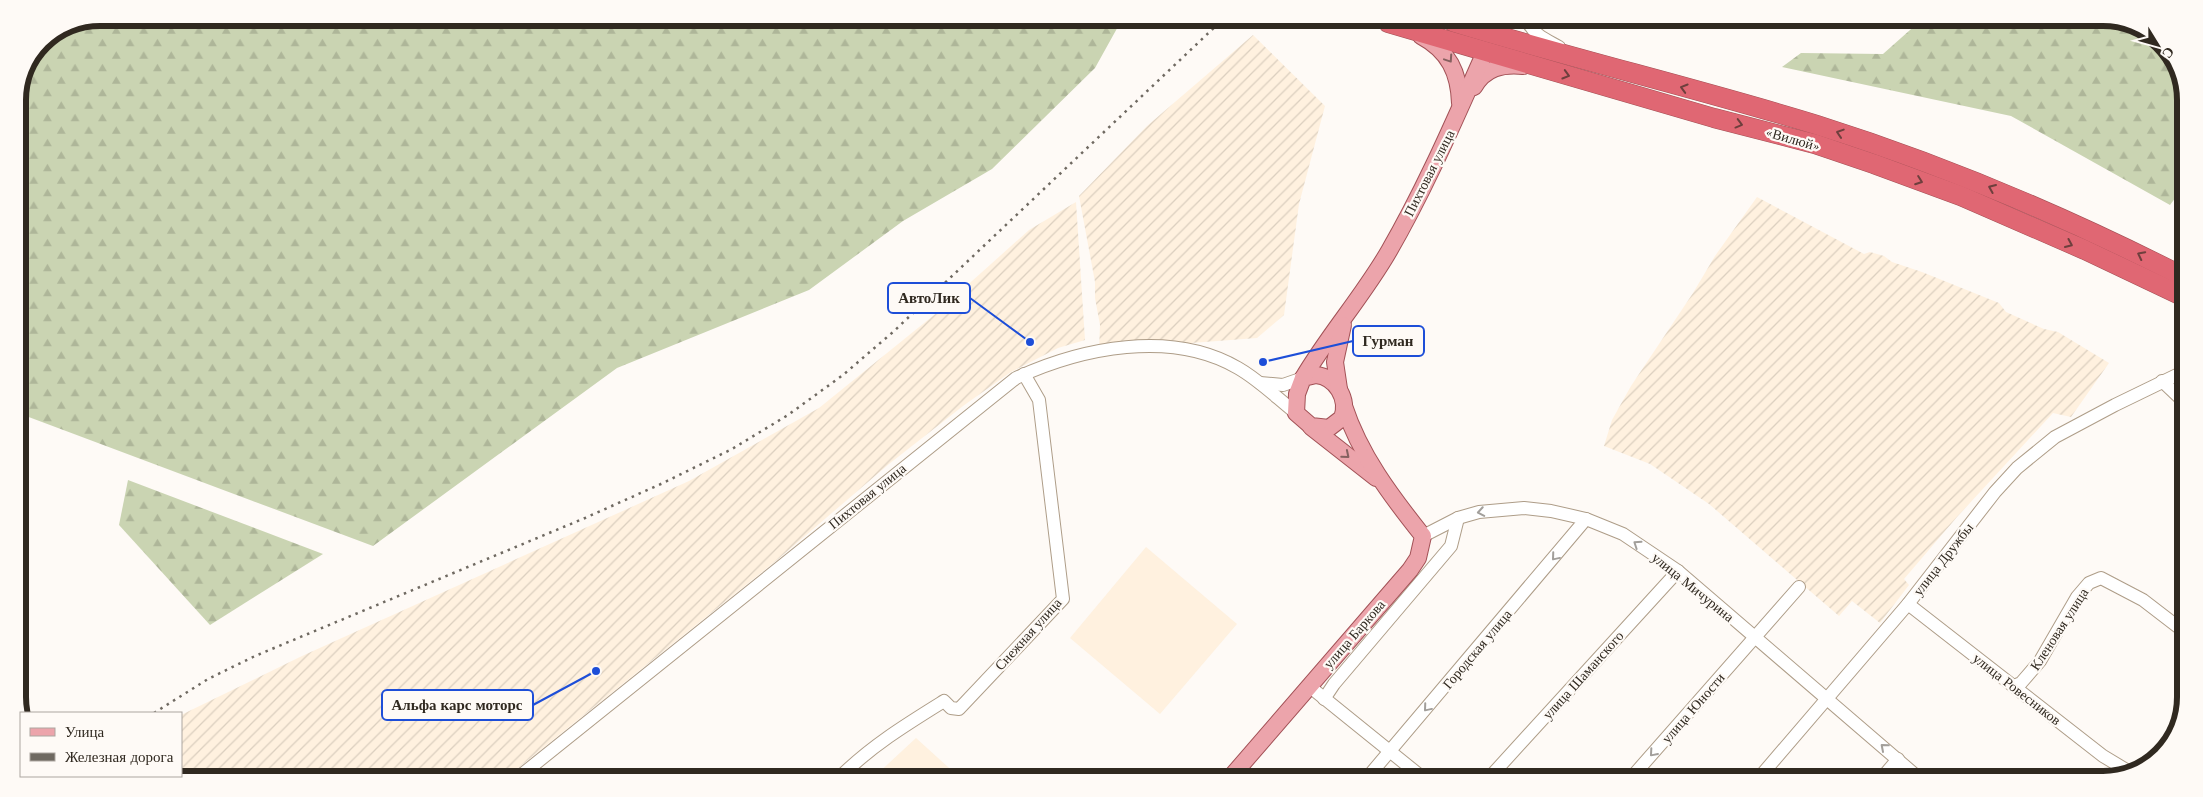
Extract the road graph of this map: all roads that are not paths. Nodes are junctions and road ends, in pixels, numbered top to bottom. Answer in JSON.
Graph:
{"nodes":[{"id":1,"x":1400,"y":26,"type":"edge"},
{"id":2,"x":1482,"y":26,"type":"edge"},
{"id":3,"x":1529,"y":26,"type":"edge"},
{"id":4,"x":1496,"y":28,"type":"edge"},
{"id":5,"x":1411,"y":30,"type":"junction"},
{"id":6,"x":1485,"y":52,"type":"junction"},
{"id":7,"x":1581,"y":58,"type":"junction"},
{"id":8,"x":1542,"y":68,"type":"junction"},
{"id":9,"x":1460,"y":111,"type":"junction"},
{"id":10,"x":2177,"y":273,"type":"edge"},
{"id":11,"x":2177,"y":294,"type":"edge"},
{"id":12,"x":1346,"y":316,"type":"junction"},
{"id":13,"x":1024,"y":374,"type":"junction"},
{"id":14,"x":2177,"y":375,"type":"edge"},
{"id":15,"x":1303,"y":378,"type":"junction"},
{"id":16,"x":1257,"y":382,"type":"junction"},
{"id":17,"x":2162,"y":382,"type":"junction"},
{"id":18,"x":1339,"y":389,"type":"junction"},
{"id":19,"x":2177,"y":396,"type":"edge"},
{"id":20,"x":1344,"y":406,"type":"junction"},
{"id":21,"x":1296,"y":413,"type":"junction"},
{"id":22,"x":1311,"y":426,"type":"junction"},
{"id":23,"x":1382,"y":483,"type":"junction"},
{"id":24,"x":1458,"y":518,"type":"junction"},
{"id":25,"x":1586,"y":519,"type":"junction"},
{"id":26,"x":1423,"y":536,"type":"junction"},
{"id":27,"x":1678,"y":571,"type":"junction"},
{"id":28,"x":1799,"y":587,"type":"dead end"},
{"id":29,"x":1908,"y":604,"type":"junction"},
{"id":30,"x":2177,"y":626,"type":"edge"},
{"id":31,"x":1754,"y":636,"type":"junction"},
{"id":32,"x":1309,"y":686,"type":"junction"},
{"id":33,"x":2014,"y":686,"type":"junction"},
{"id":34,"x":1827,"y":697,"type":"junction"},
{"id":35,"x":1324,"y":699,"type":"junction"},
{"id":36,"x":1391,"y":750,"type":"junction"},
{"id":37,"x":1898,"y":759,"type":"junction"},
{"id":38,"x":2123,"y":768,"type":"edge"},
{"id":39,"x":535,"y":771,"type":"edge"},
{"id":40,"x":846,"y":771,"type":"edge"},
{"id":41,"x":1236,"y":771,"type":"edge"},
{"id":42,"x":1373,"y":771,"type":"edge"},
{"id":43,"x":1415,"y":771,"type":"edge"},
{"id":44,"x":1495,"y":771,"type":"edge"},
{"id":45,"x":1637,"y":771,"type":"edge"},
{"id":46,"x":1765,"y":771,"type":"edge"},
{"id":47,"x":1888,"y":771,"type":"edge"},
{"id":48,"x":1911,"y":771,"type":"edge"}],
"edges":[{"from":1,"to":5,"type":"highway","name":"«Вилюй»"},
{"from":2,"to":4,"type":"highway","name":"«Вилюй»"},
{"from":3,"to":7,"type":"street"},
{"from":4,"to":6,"type":"highway","name":"Пихтовая улица"},
{"from":4,"to":7,"type":"highway","name":"«Вилюй»"},
{"from":5,"to":6,"type":"highway","name":"«Вилюй»"},
{"from":5,"to":9,"type":"main road","one_way":true},
{"from":6,"to":8,"type":"highway","name":"«Вилюй»"},
{"from":6,"to":9,"type":"main road","name":"Пихтовая улица"},
{"from":10,"to":7,"type":"highway","name":"«Вилюй»","one_way":true},
{"from":8,"to":9,"type":"main road"},
{"from":8,"to":11,"type":"highway","name":"«Вилюй»","one_way":true},
{"from":9,"to":12,"type":"main road","name":"Пихтовая улица"},
{"from":12,"to":15,"type":"main road","name":"Пихтовая улица"},
{"from":12,"to":18,"type":"main road","name":"Пихтовая улица"},
{"from":13,"to":16,"type":"street","name":"Пихтовая улица"},
{"from":13,"to":39,"type":"street","name":"Пихтовая улица"},
{"from":13,"to":40,"type":"street","name":"Снежная улица"},
{"from":14,"to":17,"type":"street","name":"улица Дружбы"},
{"from":15,"to":16,"type":"street","name":"Пихтовая улица"},
{"from":15,"to":18,"type":"main road"},
{"from":15,"to":21,"type":"main road"},
{"from":16,"to":21,"type":"street","name":"Пихтовая улица"},
{"from":17,"to":19,"type":"street"},
{"from":17,"to":29,"type":"street","name":"улица Дружбы"},
{"from":18,"to":20,"type":"main road"},
{"from":20,"to":22,"type":"main road"},
{"from":20,"to":23,"type":"main road"},
{"from":21,"to":22,"type":"main road"},
{"from":22,"to":23,"type":"main road","one_way":true},
{"from":23,"to":26,"type":"main road"},
{"from":25,"to":24,"type":"street","name":"улица Мичурина","one_way":true},
{"from":24,"to":26,"type":"street","name":"улица Мичурина"},
{"from":24,"to":35,"type":"street"},
{"from":27,"to":25,"type":"street","name":"улица Мичурина","one_way":true},
{"from":25,"to":36,"type":"street","name":"Городская улица","one_way":true},
{"from":26,"to":32,"type":"main road","name":"улица Баркова"},
{"from":27,"to":31,"type":"street","name":"улица Мичурина"},
{"from":27,"to":44,"type":"street","name":"улица Шаманского"},
{"from":28,"to":31,"type":"street","name":"улица Юности"},
{"from":29,"to":33,"type":"street","name":"улица Ровесников"},
{"from":29,"to":34,"type":"street","name":"улица Дружбы"},
{"from":30,"to":33,"type":"street","name":"Кленовая улица"},
{"from":31,"to":34,"type":"street","name":"улица Мичурина"},
{"from":31,"to":45,"type":"street","name":"улица Юности","one_way":true},
{"from":32,"to":35,"type":"street"},
{"from":32,"to":41,"type":"main road","name":"улица Баркова"},
{"from":33,"to":38,"type":"street","name":"улица Ровесников"},
{"from":37,"to":34,"type":"street","name":"улица Мичурина","one_way":true},
{"from":34,"to":46,"type":"street","name":"улица Дружбы"},
{"from":35,"to":36,"type":"street"},
{"from":36,"to":42,"type":"street","name":"Городская улица"},
{"from":36,"to":43,"type":"street"},
{"from":37,"to":47,"type":"street"},
{"from":37,"to":48,"type":"street","name":"улица Мичурина"}]}
